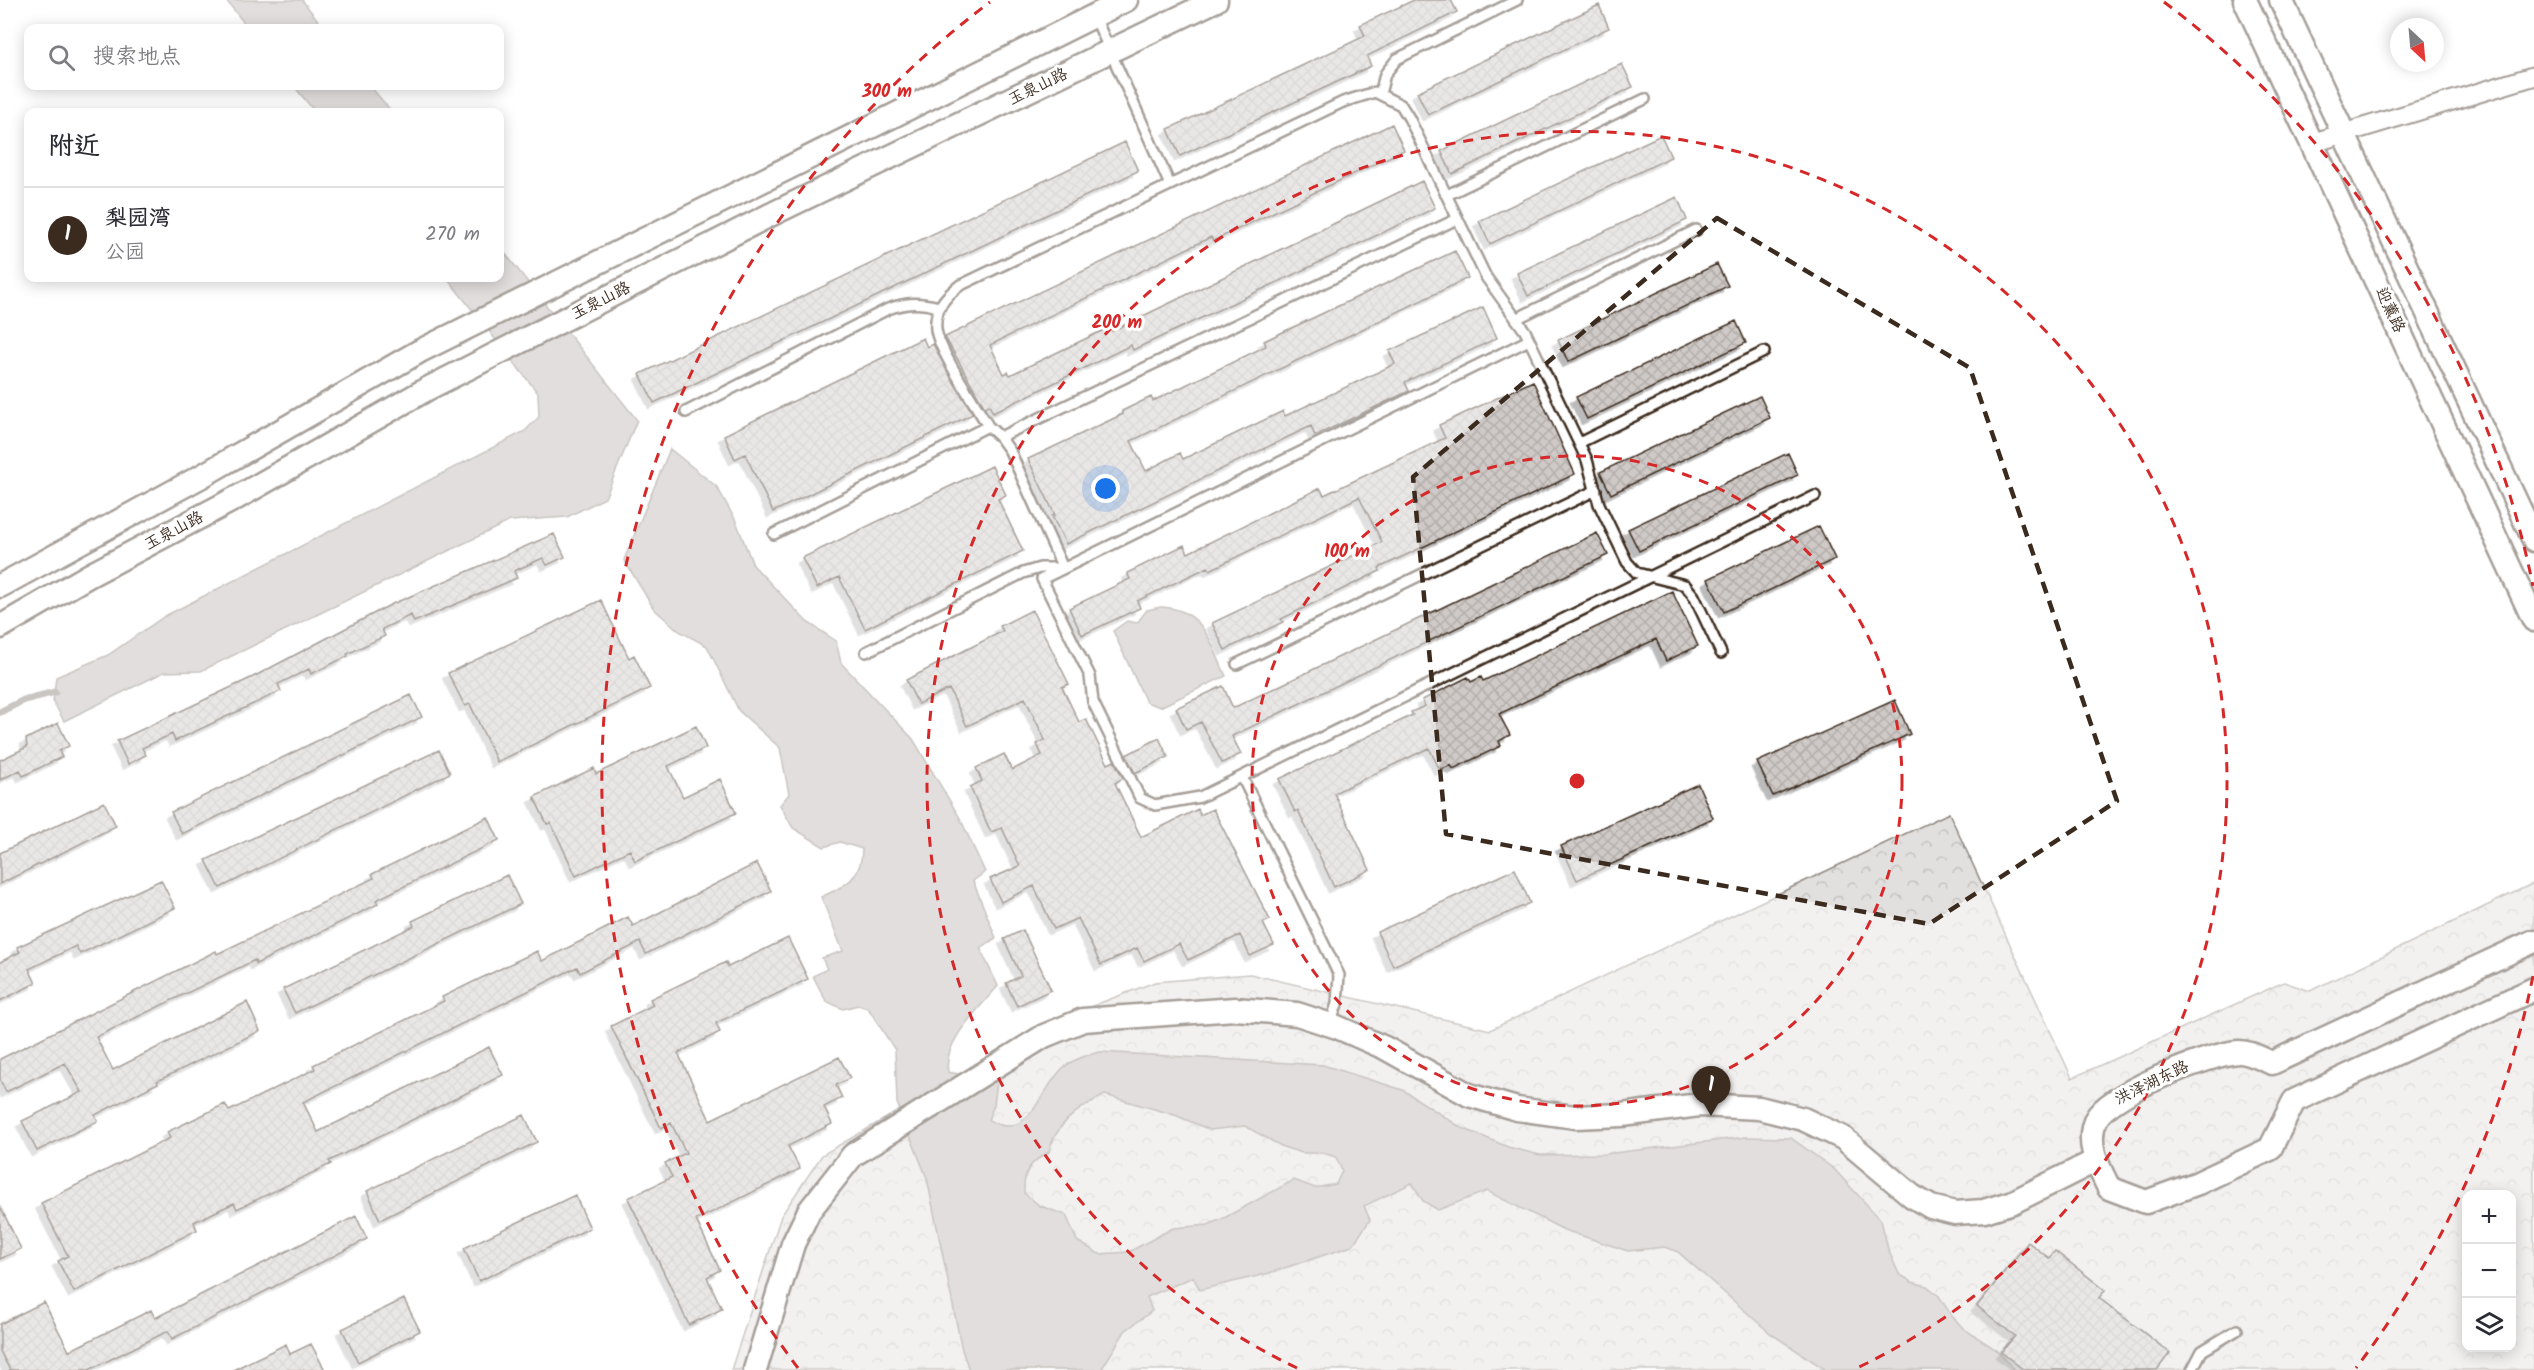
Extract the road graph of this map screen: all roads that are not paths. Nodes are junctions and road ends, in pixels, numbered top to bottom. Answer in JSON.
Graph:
{"nodes":[{"id":1,"x":1126,"y":0,"type":"edge"},
{"id":2,"x":1216,"y":0,"type":"edge"},
{"id":3,"x":1517,"y":0,"type":"edge"},
{"id":4,"x":2245,"y":0,"type":"edge"},
{"id":5,"x":2281,"y":0,"type":"edge"},
{"id":6,"x":1094,"y":15,"type":"junction"},
{"id":7,"x":1110,"y":53,"type":"junction"},
{"id":8,"x":2534,"y":76,"type":"edge"},
{"id":9,"x":1380,"y":94,"type":"junction"},
{"id":10,"x":1645,"y":99,"type":"dead end"},
{"id":11,"x":2344,"y":132,"type":"junction"},
{"id":12,"x":2312,"y":143,"type":"junction"},
{"id":13,"x":1170,"y":185,"type":"junction"},
{"id":14,"x":1447,"y":195,"type":"junction"},
{"id":15,"x":1457,"y":219,"type":"junction"},
{"id":16,"x":1696,"y":230,"type":"dead end"},
{"id":17,"x":939,"y":307,"type":"junction"},
{"id":18,"x":1516,"y":319,"type":"junction"},
{"id":19,"x":1530,"y":340,"type":"junction"},
{"id":20,"x":1764,"y":352,"type":"dead end"},
{"id":21,"x":687,"y":412,"type":"dead end"},
{"id":22,"x":988,"y":426,"type":"junction"},
{"id":23,"x":1000,"y":437,"type":"junction"},
{"id":24,"x":1579,"y":443,"type":"junction"},
{"id":25,"x":1596,"y":490,"type":"junction"},
{"id":26,"x":1815,"y":496,"type":"dead end"},
{"id":27,"x":774,"y":534,"type":"dead end"},
{"id":28,"x":2534,"y":540,"type":"edge"},
{"id":29,"x":1063,"y":568,"type":"junction"},
{"id":30,"x":1649,"y":578,"type":"junction"},
{"id":31,"x":0,"y":586,"type":"edge"},
{"id":32,"x":2534,"y":620,"type":"edge"},
{"id":33,"x":0,"y":627,"type":"edge"},
{"id":34,"x":866,"y":652,"type":"dead end"},
{"id":35,"x":1721,"y":653,"type":"dead end"},
{"id":36,"x":1237,"y":664,"type":"dead end"},
{"id":37,"x":1242,"y":777,"type":"junction"},
{"id":38,"x":2534,"y":941,"type":"edge"},
{"id":39,"x":2534,"y":989,"type":"edge"},
{"id":40,"x":1330,"y":1025,"type":"junction"},
{"id":41,"x":2095,"y":1161,"type":"junction"},
{"id":42,"x":2237,"y":1330,"type":"dead end"},
{"id":43,"x":755,"y":1370,"type":"edge"},
{"id":44,"x":2192,"y":1370,"type":"edge"}],
"edges":[{"from":1,"to":6,"type":"street"},
{"from":2,"to":7,"type":"street","name":"玉泉山路"},
{"from":3,"to":9,"type":"lane"},
{"from":4,"to":12,"type":"street","name":"迎薰路"},
{"from":5,"to":11,"type":"street","name":"迎薰路"},
{"from":6,"to":7,"type":"lane"},
{"from":6,"to":31,"type":"street"},
{"from":7,"to":13,"type":"lane"},
{"from":7,"to":33,"type":"street","name":"玉泉山路"},
{"from":8,"to":11,"type":"street"},
{"from":9,"to":13,"type":"lane"},
{"from":9,"to":14,"type":"lane"},
{"from":10,"to":14,"type":"lane"},
{"from":11,"to":12,"type":"street"},
{"from":11,"to":28,"type":"street","name":"迎薰路"},
{"from":12,"to":32,"type":"street","name":"迎薰路"},
{"from":13,"to":17,"type":"lane"},
{"from":14,"to":15,"type":"lane"},
{"from":15,"to":18,"type":"lane"},
{"from":15,"to":23,"type":"lane"},
{"from":16,"to":18,"type":"lane"},
{"from":17,"to":21,"type":"lane"},
{"from":17,"to":22,"type":"lane"},
{"from":18,"to":19,"type":"lane"},
{"from":19,"to":24,"type":"lane"},
{"from":19,"to":29,"type":"lane"},
{"from":20,"to":24,"type":"lane"},
{"from":22,"to":23,"type":"lane"},
{"from":22,"to":27,"type":"lane"},
{"from":23,"to":29,"type":"lane"},
{"from":24,"to":25,"type":"lane"},
{"from":25,"to":30,"type":"lane"},
{"from":25,"to":36,"type":"lane"},
{"from":26,"to":30,"type":"lane"},
{"from":29,"to":34,"type":"lane"},
{"from":29,"to":37,"type":"lane"},
{"from":30,"to":35,"type":"lane"},
{"from":30,"to":37,"type":"lane"},
{"from":37,"to":40,"type":"lane"},
{"from":38,"to":41,"type":"street","name":"洪泽湖东路"},
{"from":39,"to":41,"type":"street","name":"洪泽湖东路"},
{"from":40,"to":41,"type":"street"},
{"from":40,"to":43,"type":"street"},
{"from":42,"to":44,"type":"lane"}]}
